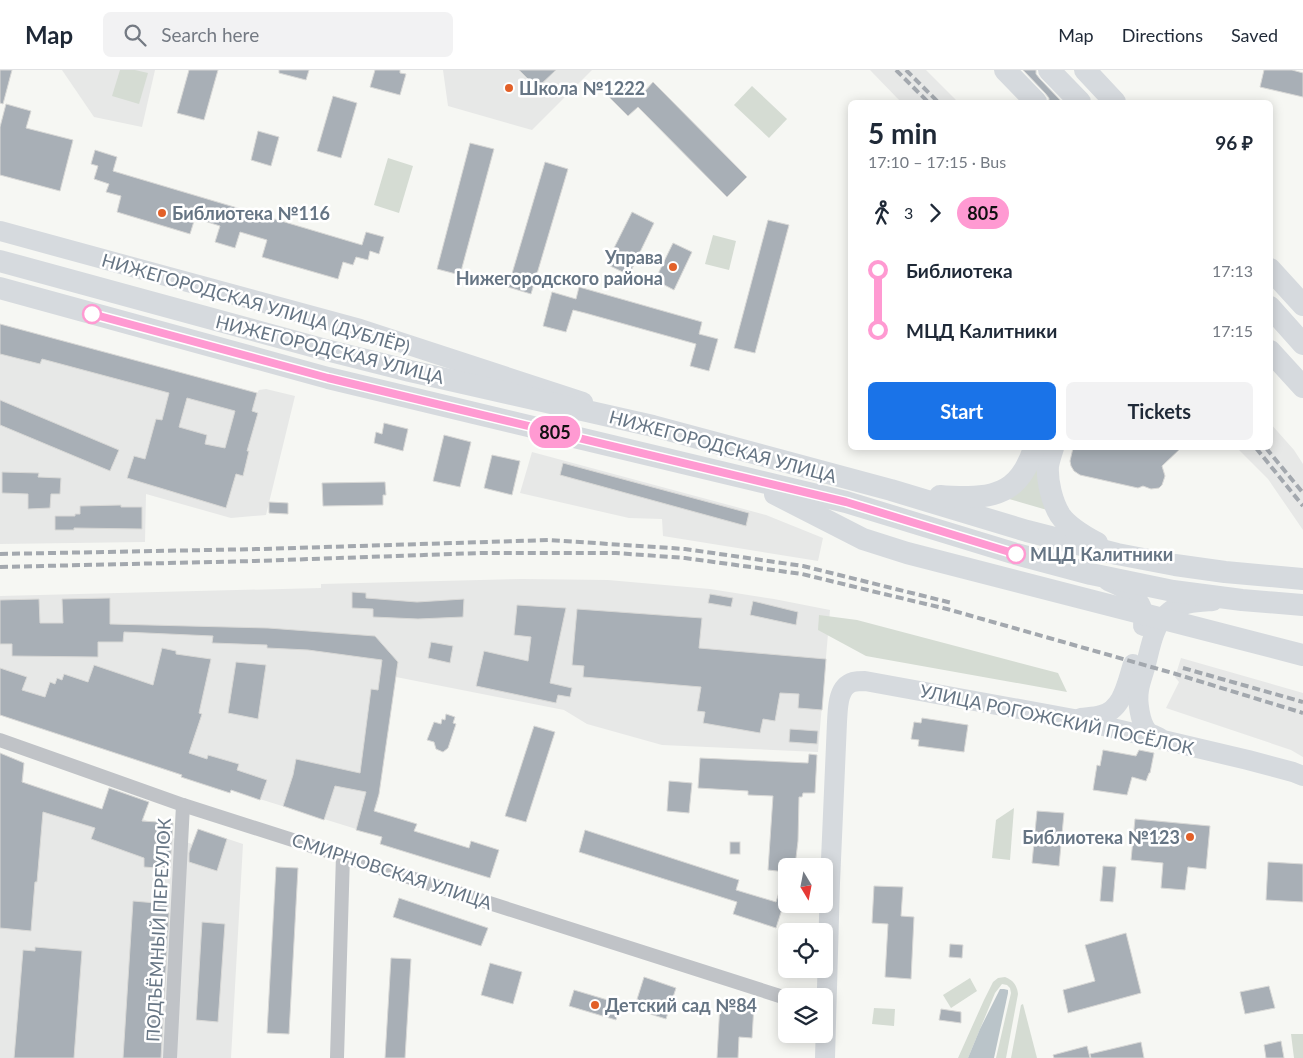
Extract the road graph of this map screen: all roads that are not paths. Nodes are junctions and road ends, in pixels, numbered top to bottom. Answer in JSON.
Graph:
{"nodes":[{"id":1,"x":1005,"y":70,"type":"edge"},
{"id":2,"x":1049,"y":70,"type":"edge"},
{"id":3,"x":1085,"y":70,"type":"edge"},
{"id":4,"x":1034,"y":100,"type":"edge"},
{"id":5,"x":1078,"y":100,"type":"edge"},
{"id":6,"x":1113,"y":100,"type":"edge"},
{"id":7,"x":0,"y":232,"type":"edge"},
{"id":8,"x":0,"y":261,"type":"edge"},
{"id":9,"x":1273,"y":272,"type":"edge"},
{"id":10,"x":0,"y":288,"type":"edge"},
{"id":11,"x":1300,"y":300,"type":"edge"},
{"id":12,"x":1273,"y":311,"type":"edge"},
{"id":13,"x":1303,"y":344,"type":"edge"},
{"id":14,"x":1273,"y":353,"type":"edge"},
{"id":15,"x":1303,"y":387,"type":"edge"},
{"id":16,"x":653,"y":426,"type":"junction"},
{"id":17,"x":1041,"y":455,"type":"edge"},
{"id":18,"x":713,"y":470,"type":"junction"},
{"id":19,"x":891,"y":490,"type":"junction"},
{"id":20,"x":1117,"y":554,"type":"junction"},
{"id":21,"x":1091,"y":574,"type":"junction"},
{"id":22,"x":1303,"y":579,"type":"edge"},
{"id":23,"x":1242,"y":600,"type":"junction"},
{"id":24,"x":1303,"y":605,"type":"edge"},
{"id":25,"x":1303,"y":655,"type":"edge"},
{"id":26,"x":1074,"y":719,"type":"junction"},
{"id":27,"x":1162,"y":739,"type":"junction"},
{"id":28,"x":0,"y":740,"type":"edge"},
{"id":29,"x":1303,"y":776,"type":"edge"},
{"id":30,"x":183,"y":805,"type":"junction"},
{"id":31,"x":343,"y":855,"type":"junction"},
{"id":32,"x":822,"y":988,"type":"edge"},
{"id":33,"x":778,"y":995,"type":"edge"},
{"id":34,"x":824,"y":1043,"type":"edge"},
{"id":35,"x":170,"y":1058,"type":"edge"},
{"id":36,"x":337,"y":1058,"type":"edge"},
{"id":37,"x":825,"y":1058,"type":"edge"}],
"edges":[{"from":1,"to":4,"type":"main road"},
{"from":2,"to":5,"type":"main road"},
{"from":3,"to":6,"type":"main road"},
{"from":7,"to":16,"type":"street","name":"НИЖЕГОРОДСКАЯ УЛИЦА (ДУБЛЁР)"},
{"from":8,"to":16,"type":"main road","name":"НИЖЕГОРОДСКАЯ УЛИЦА"},
{"from":9,"to":11,"type":"main road"},
{"from":10,"to":18,"type":"main road","name":"НИЖЕГОРОДСКАЯ УЛИЦА"},
{"from":12,"to":13,"type":"main road"},
{"from":14,"to":15,"type":"main road"},
{"from":16,"to":19,"type":"main road","name":"НИЖЕГОРОДСКАЯ УЛИЦА"},
{"from":17,"to":19,"type":"main road"},
{"from":17,"to":20,"type":"main road"},
{"from":18,"to":21,"type":"main road","name":"НИЖЕГОРОДСКАЯ УЛИЦА"},
{"from":18,"to":25,"type":"main road"},
{"from":19,"to":20,"type":"main road","name":"НИЖЕГОРОДСКАЯ УЛИЦА"},
{"from":20,"to":22,"type":"main road","name":"НИЖЕГОРОДСКАЯ УЛИЦА"},
{"from":21,"to":23,"type":"main road","name":"НИЖЕГОРОДСКАЯ УЛИЦА"},
{"from":21,"to":26,"type":"street"},
{"from":23,"to":24,"type":"main road","name":"НИЖЕГОРОДСКАЯ УЛИЦА"},
{"from":23,"to":27,"type":"street"},
{"from":26,"to":27,"type":"street","name":"УЛИЦА РОГОЖСКИЙ ПОСЁЛОК"},
{"from":26,"to":32,"type":"street","name":"УЛИЦА РОГОЖСКИЙ ПОСЁЛОК"},
{"from":27,"to":29,"type":"street","name":"УЛИЦА РОГОЖСКИЙ ПОСЁЛОК"},
{"from":28,"to":30,"type":"street","name":"СМИРНОВСКАЯ УЛИЦА"},
{"from":30,"to":31,"type":"street","name":"СМИРНОВСКАЯ УЛИЦА"},
{"from":30,"to":35,"type":"street","name":"ПОДЪЁМНЫЙ ПЕРЕУЛОК"},
{"from":31,"to":33,"type":"street","name":"СМИРНОВСКАЯ УЛИЦА"},
{"from":31,"to":36,"type":"street"},
{"from":34,"to":37,"type":"street"}]}
